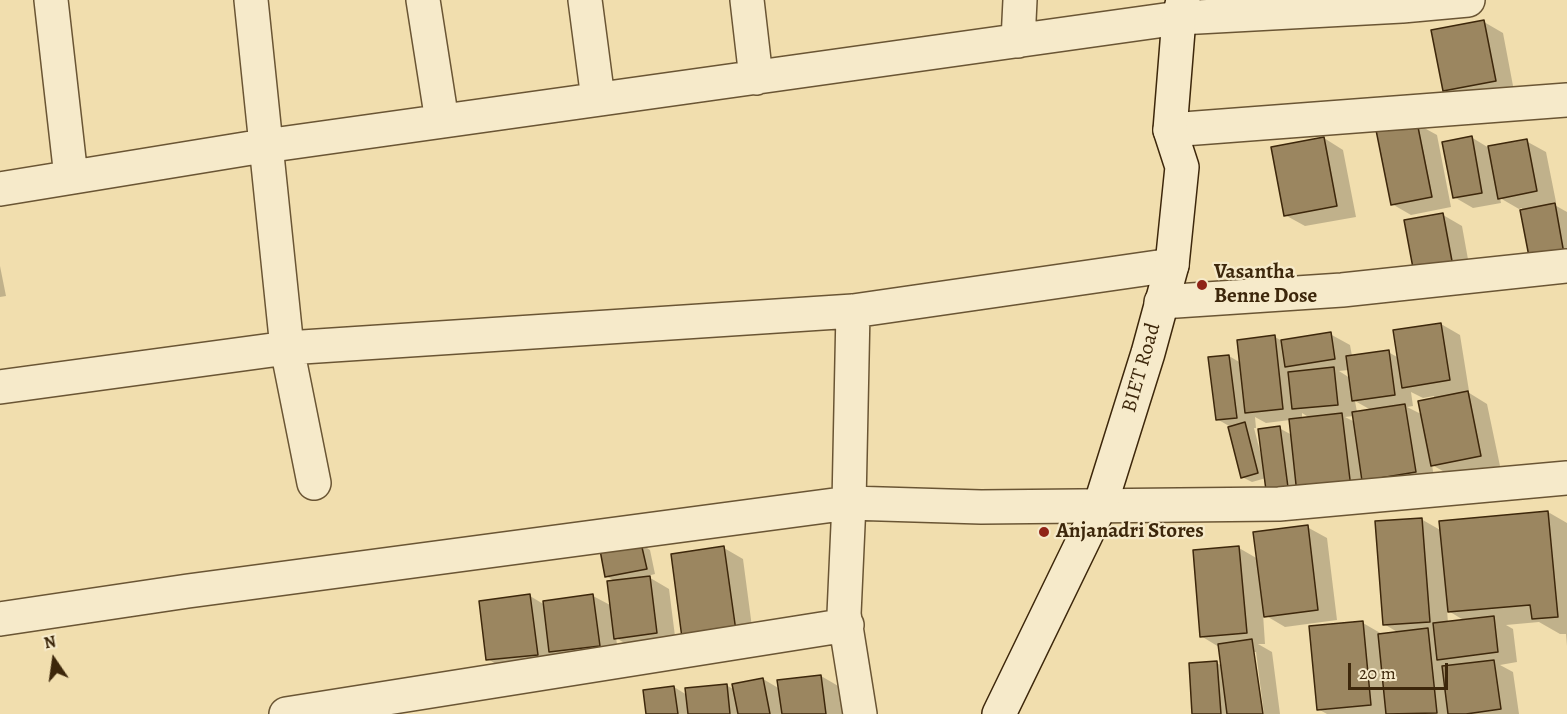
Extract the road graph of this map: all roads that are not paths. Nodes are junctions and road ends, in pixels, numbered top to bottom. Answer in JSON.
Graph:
{"nodes":[{"id":1,"x":51,"y":0,"type":"edge"},
{"id":2,"x":251,"y":0,"type":"edge"},
{"id":3,"x":423,"y":0,"type":"edge"},
{"id":4,"x":585,"y":0,"type":"edge"},
{"id":5,"x":747,"y":0,"type":"edge"},
{"id":6,"x":1020,"y":0,"type":"edge"},
{"id":7,"x":1468,"y":0,"type":"edge"},
{"id":8,"x":1181,"y":9,"type":"edge"},
{"id":9,"x":1018,"y":41,"type":"junction"},
{"id":10,"x":756,"y":78,"type":"junction"},
{"id":11,"x":598,"y":99,"type":"junction"},
{"id":12,"x":1567,"y":100,"type":"edge"},
{"id":13,"x":442,"y":121,"type":"junction"},
{"id":14,"x":1170,"y":130,"type":"junction"},
{"id":15,"x":268,"y":145,"type":"junction"},
{"id":16,"x":71,"y":177,"type":"junction"},
{"id":17,"x":0,"y":189,"type":"edge"},
{"id":18,"x":1172,"y":265,"type":"junction"},
{"id":19,"x":1567,"y":266,"type":"edge"},
{"id":20,"x":1161,"y":302,"type":"junction"},
{"id":21,"x":853,"y":311,"type":"junction"},
{"id":22,"x":287,"y":348,"type":"junction"},
{"id":23,"x":0,"y":387,"type":"edge"},
{"id":24,"x":1567,"y":478,"type":"edge"},
{"id":25,"x":314,"y":483,"type":"dead end"},
{"id":26,"x":849,"y":503,"type":"junction"},
{"id":27,"x":1100,"y":506,"type":"junction"},
{"id":28,"x":0,"y":619,"type":"edge"},
{"id":29,"x":847,"y":625,"type":"junction"},
{"id":30,"x":286,"y":714,"type":"edge"},
{"id":31,"x":860,"y":714,"type":"edge"},
{"id":32,"x":999,"y":714,"type":"edge"}],
"edges":[{"from":1,"to":16,"type":"street"},
{"from":2,"to":15,"type":"street"},
{"from":3,"to":13,"type":"street"},
{"from":4,"to":11,"type":"street"},
{"from":5,"to":10,"type":"street"},
{"from":6,"to":9,"type":"street"},
{"from":7,"to":8,"type":"street"},
{"from":8,"to":9,"type":"street"},
{"from":8,"to":14,"type":"street","name":"BIET Road"},
{"from":9,"to":10,"type":"street"},
{"from":10,"to":11,"type":"street"},
{"from":11,"to":13,"type":"street"},
{"from":12,"to":14,"type":"street"},
{"from":13,"to":15,"type":"street"},
{"from":14,"to":18,"type":"street","name":"BIET Road"},
{"from":15,"to":16,"type":"street"},
{"from":15,"to":22,"type":"street"},
{"from":16,"to":17,"type":"street"},
{"from":18,"to":20,"type":"street","name":"BIET Road"},
{"from":18,"to":21,"type":"street"},
{"from":19,"to":20,"type":"street"},
{"from":20,"to":27,"type":"street","name":"BIET Road"},
{"from":21,"to":22,"type":"street"},
{"from":21,"to":26,"type":"street"},
{"from":22,"to":23,"type":"street"},
{"from":22,"to":25,"type":"street"},
{"from":24,"to":27,"type":"street"},
{"from":26,"to":27,"type":"street"},
{"from":26,"to":28,"type":"street"},
{"from":26,"to":29,"type":"street"},
{"from":27,"to":32,"type":"street","name":"BIET Road"},
{"from":29,"to":30,"type":"street"},
{"from":29,"to":31,"type":"street"}]}
